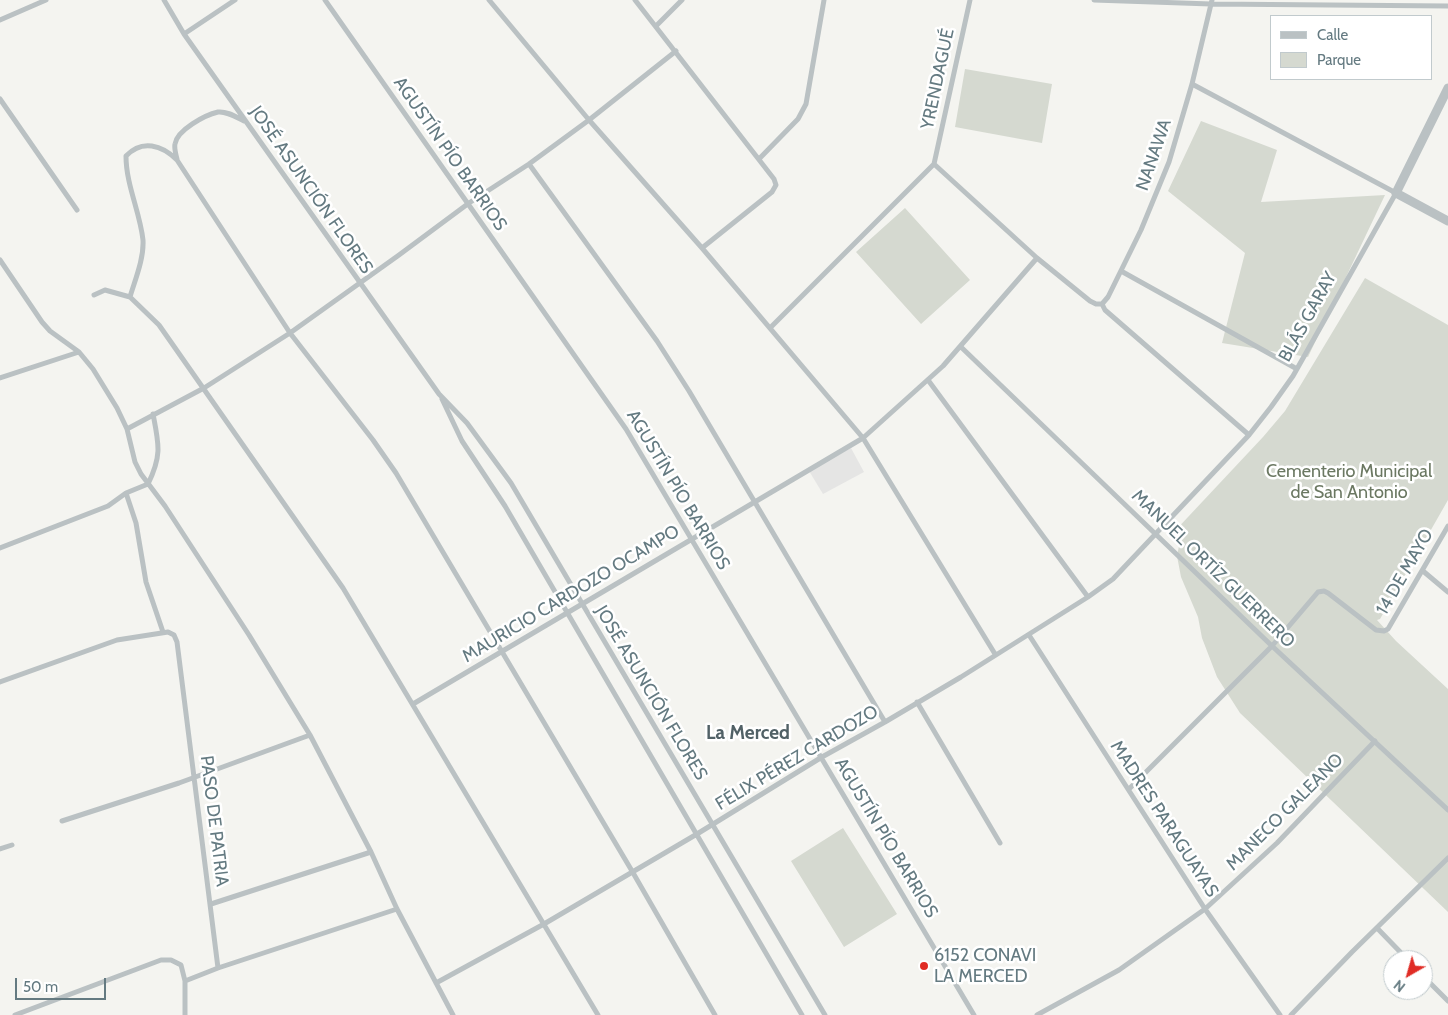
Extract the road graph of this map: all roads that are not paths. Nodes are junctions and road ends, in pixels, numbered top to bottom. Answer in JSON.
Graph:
{"nodes":[{"id":1,"x":46,"y":0,"type":"edge"},
{"id":2,"x":164,"y":0,"type":"edge"},
{"id":3,"x":235,"y":0,"type":"edge"},
{"id":4,"x":325,"y":0,"type":"edge"},
{"id":5,"x":488,"y":0,"type":"edge"},
{"id":6,"x":635,"y":0,"type":"edge"},
{"id":7,"x":682,"y":0,"type":"edge"},
{"id":8,"x":824,"y":0,"type":"edge"},
{"id":9,"x":970,"y":0,"type":"edge"},
{"id":10,"x":1094,"y":0,"type":"edge"},
{"id":11,"x":1212,"y":2,"type":"edge"},
{"id":12,"x":1448,"y":6,"type":"edge"},
{"id":13,"x":0,"y":20,"type":"edge"},
{"id":14,"x":656,"y":26,"type":"junction"},
{"id":15,"x":184,"y":34,"type":"junction"},
{"id":16,"x":676,"y":52,"type":"junction"},
{"id":17,"x":1192,"y":84,"type":"junction"},
{"id":18,"x":1448,"y":88,"type":"edge"},
{"id":19,"x":0,"y":100,"type":"edge"},
{"id":20,"x":589,"y":120,"type":"junction"},
{"id":21,"x":246,"y":122,"type":"junction"},
{"id":22,"x":759,"y":159,"type":"junction"},
{"id":23,"x":177,"y":160,"type":"junction"},
{"id":24,"x":529,"y":164,"type":"junction"},
{"id":25,"x":934,"y":164,"type":"junction"},
{"id":26,"x":1396,"y":193,"type":"junction"},
{"id":27,"x":469,"y":203,"type":"junction"},
{"id":28,"x":77,"y":210,"type":"dead end"},
{"id":29,"x":1448,"y":221,"type":"edge"},
{"id":30,"x":702,"y":248,"type":"junction"},
{"id":31,"x":1037,"y":258,"type":"junction"},
{"id":32,"x":0,"y":260,"type":"edge"},
{"id":33,"x":1121,"y":271,"type":"junction"},
{"id":34,"x":359,"y":283,"type":"junction"},
{"id":35,"x":94,"y":295,"type":"dead end"},
{"id":36,"x":130,"y":297,"type":"junction"},
{"id":37,"x":1099,"y":304,"type":"junction"},
{"id":38,"x":770,"y":328,"type":"junction"},
{"id":39,"x":290,"y":333,"type":"junction"},
{"id":40,"x":960,"y":346,"type":"junction"},
{"id":41,"x":79,"y":352,"type":"junction"},
{"id":42,"x":1297,"y":369,"type":"junction"},
{"id":43,"x":0,"y":378,"type":"edge"},
{"id":44,"x":928,"y":380,"type":"junction"},
{"id":45,"x":204,"y":388,"type":"junction"},
{"id":46,"x":439,"y":394,"type":"junction"},
{"id":47,"x":153,"y":414,"type":"junction"},
{"id":48,"x":127,"y":429,"type":"junction"},
{"id":49,"x":1249,"y":435,"type":"junction"},
{"id":50,"x":863,"y":438,"type":"junction"},
{"id":51,"x":148,"y":484,"type":"junction"},
{"id":52,"x":126,"y":493,"type":"junction"},
{"id":53,"x":754,"y":502,"type":"junction"},
{"id":54,"x":1448,"y":526,"type":"edge"},
{"id":55,"x":1157,"y":535,"type":"junction"},
{"id":56,"x":692,"y":539,"type":"junction"},
{"id":57,"x":0,"y":548,"type":"edge"},
{"id":58,"x":1423,"y":571,"type":"junction"},
{"id":59,"x":1448,"y":592,"type":"edge"},
{"id":60,"x":1088,"y":598,"type":"junction"},
{"id":61,"x":583,"y":604,"type":"junction"},
{"id":62,"x":567,"y":613,"type":"junction"},
{"id":63,"x":162,"y":632,"type":"junction"},
{"id":64,"x":1029,"y":635,"type":"junction"},
{"id":65,"x":1272,"y":646,"type":"junction"},
{"id":66,"x":502,"y":652,"type":"junction"},
{"id":67,"x":995,"y":654,"type":"junction"},
{"id":68,"x":0,"y":682,"type":"edge"},
{"id":69,"x":917,"y":702,"type":"junction"},
{"id":70,"x":413,"y":704,"type":"junction"},
{"id":71,"x":885,"y":722,"type":"junction"},
{"id":72,"x":310,"y":735,"type":"junction"},
{"id":73,"x":1375,"y":741,"type":"junction"},
{"id":74,"x":822,"y":757,"type":"junction"},
{"id":75,"x":194,"y":777,"type":"junction"},
{"id":76,"x":1129,"y":789,"type":"junction"},
{"id":77,"x":1448,"y":810,"type":"edge"},
{"id":78,"x":62,"y":821,"type":"dead end"},
{"id":79,"x":713,"y":824,"type":"junction"},
{"id":80,"x":697,"y":834,"type":"junction"},
{"id":81,"x":1000,"y":843,"type":"dead end"},
{"id":82,"x":12,"y":845,"type":"dead end"},
{"id":83,"x":0,"y":849,"type":"edge"},
{"id":84,"x":370,"y":852,"type":"junction"},
{"id":85,"x":1448,"y":858,"type":"edge"},
{"id":86,"x":632,"y":871,"type":"junction"},
{"id":87,"x":211,"y":904,"type":"junction"},
{"id":88,"x":397,"y":909,"type":"junction"},
{"id":89,"x":1205,"y":909,"type":"junction"},
{"id":90,"x":544,"y":924,"type":"junction"},
{"id":91,"x":1376,"y":928,"type":"junction"},
{"id":92,"x":1398,"y":950,"type":"edge"},
{"id":93,"x":218,"y":968,"type":"junction"},
{"id":94,"x":185,"y":981,"type":"junction"},
{"id":95,"x":436,"y":983,"type":"junction"},
{"id":96,"x":1433,"y":986,"type":"edge"},
{"id":97,"x":1448,"y":1001,"type":"edge"},
{"id":98,"x":15,"y":1015,"type":"edge"},
{"id":99,"x":185,"y":1015,"type":"edge"},
{"id":100,"x":454,"y":1015,"type":"edge"},
{"id":101,"x":598,"y":1015,"type":"edge"},
{"id":102,"x":715,"y":1015,"type":"edge"},
{"id":103,"x":802,"y":1015,"type":"edge"},
{"id":104,"x":825,"y":1015,"type":"edge"},
{"id":105,"x":974,"y":1015,"type":"edge"},
{"id":106,"x":1038,"y":1015,"type":"edge"},
{"id":107,"x":1280,"y":1015,"type":"edge"},
{"id":108,"x":1291,"y":1015,"type":"edge"}],
"edges":[{"from":1,"to":13,"type":"street"},
{"from":2,"to":15,"type":"street","name":"JOSÉ ASUNCIÓN FLORES"},
{"from":3,"to":15,"type":"street"},
{"from":4,"to":27,"type":"street","name":"AGUSTÍN PÍO BARRIOS"},
{"from":5,"to":20,"type":"street"},
{"from":6,"to":14,"type":"street"},
{"from":7,"to":14,"type":"street"},
{"from":8,"to":22,"type":"street"},
{"from":9,"to":25,"type":"street","name":"YRENDAGUÉ"},
{"from":10,"to":11,"type":"street"},
{"from":11,"to":12,"type":"street"},
{"from":11,"to":17,"type":"street","name":"NANAWA"},
{"from":14,"to":16,"type":"street"},
{"from":15,"to":21,"type":"street","name":"JOSÉ ASUNCIÓN FLORES"},
{"from":16,"to":20,"type":"street"},
{"from":16,"to":22,"type":"street"},
{"from":17,"to":26,"type":"street"},
{"from":17,"to":33,"type":"street","name":"NANAWA"},
{"from":18,"to":26,"type":"street","name":"BLÁS GARAY"},
{"from":19,"to":28,"type":"street"},
{"from":20,"to":24,"type":"street"},
{"from":20,"to":30,"type":"street"},
{"from":21,"to":23,"type":"street"},
{"from":21,"to":34,"type":"street","name":"JOSÉ ASUNCIÓN FLORES"},
{"from":22,"to":30,"type":"street"},
{"from":23,"to":36,"type":"street"},
{"from":23,"to":39,"type":"street"},
{"from":24,"to":27,"type":"street"},
{"from":24,"to":53,"type":"street"},
{"from":25,"to":31,"type":"street"},
{"from":25,"to":38,"type":"street"},
{"from":26,"to":29,"type":"street"},
{"from":26,"to":42,"type":"street","name":"BLÁS GARAY"},
{"from":27,"to":34,"type":"street"},
{"from":27,"to":56,"type":"street","name":"AGUSTÍN PÍO BARRIOS"},
{"from":30,"to":38,"type":"street"},
{"from":31,"to":37,"type":"street"},
{"from":31,"to":40,"type":"street","name":"MAURICIO CARDOZO OCAMPO"},
{"from":32,"to":41,"type":"street"},
{"from":33,"to":37,"type":"street","name":"NANAWA"},
{"from":33,"to":42,"type":"street"},
{"from":34,"to":39,"type":"street"},
{"from":34,"to":46,"type":"street","name":"JOSÉ ASUNCIÓN FLORES"},
{"from":35,"to":36,"type":"street"},
{"from":36,"to":45,"type":"street"},
{"from":37,"to":49,"type":"street"},
{"from":38,"to":50,"type":"street"},
{"from":39,"to":45,"type":"street"},
{"from":39,"to":66,"type":"street"},
{"from":40,"to":44,"type":"street","name":"MAURICIO CARDOZO OCAMPO"},
{"from":40,"to":55,"type":"street","name":"MANUEL ORTÍZ GUERRERO"},
{"from":41,"to":43,"type":"street"},
{"from":41,"to":48,"type":"street"},
{"from":42,"to":49,"type":"street","name":"BLÁS GARAY"},
{"from":44,"to":50,"type":"street","name":"MAURICIO CARDOZO OCAMPO"},
{"from":44,"to":60,"type":"street"},
{"from":45,"to":47,"type":"street"},
{"from":45,"to":70,"type":"street"},
{"from":46,"to":61,"type":"street","name":"JOSÉ ASUNCIÓN FLORES"},
{"from":46,"to":62,"type":"street","name":"JOSÉ ASUNCIÓN FLORES"},
{"from":47,"to":48,"type":"street"},
{"from":47,"to":51,"type":"street"},
{"from":48,"to":51,"type":"street"},
{"from":49,"to":55,"type":"street","name":"BLÁS GARAY"},
{"from":50,"to":53,"type":"street","name":"MAURICIO CARDOZO OCAMPO"},
{"from":50,"to":67,"type":"street"},
{"from":51,"to":52,"type":"street"},
{"from":51,"to":72,"type":"street"},
{"from":52,"to":57,"type":"street"},
{"from":52,"to":63,"type":"street"},
{"from":53,"to":56,"type":"street","name":"MAURICIO CARDOZO OCAMPO"},
{"from":53,"to":71,"type":"street"},
{"from":54,"to":58,"type":"street","name":"14 DE MAYO"},
{"from":55,"to":60,"type":"street","name":"FÉLIX PÉREZ CARDOZO"},
{"from":55,"to":65,"type":"street","name":"MANUEL ORTÍZ GUERRERO"},
{"from":56,"to":61,"type":"street","name":"MAURICIO CARDOZO OCAMPO"},
{"from":56,"to":74,"type":"street","name":"AGUSTÍN PÍO BARRIOS"},
{"from":58,"to":59,"type":"street"},
{"from":58,"to":65,"type":"street","name":"14 DE MAYO"},
{"from":60,"to":64,"type":"street","name":"FÉLIX PÉREZ CARDOZO"},
{"from":61,"to":62,"type":"street","name":"MAURICIO CARDOZO OCAMPO"},
{"from":61,"to":79,"type":"street","name":"JOSÉ ASUNCIÓN FLORES"},
{"from":62,"to":66,"type":"street","name":"MAURICIO CARDOZO OCAMPO"},
{"from":62,"to":80,"type":"street","name":"JOSÉ ASUNCIÓN FLORES"},
{"from":63,"to":68,"type":"street"},
{"from":63,"to":75,"type":"street","name":"PASO DE PATRIA"},
{"from":64,"to":67,"type":"street","name":"FÉLIX PÉREZ CARDOZO"},
{"from":64,"to":76,"type":"street","name":"MADRES PARAGUAYAS"},
{"from":65,"to":73,"type":"street","name":"MANUEL ORTÍZ GUERRERO"},
{"from":65,"to":76,"type":"street"},
{"from":66,"to":70,"type":"street","name":"MAURICIO CARDOZO OCAMPO"},
{"from":66,"to":86,"type":"street"},
{"from":67,"to":69,"type":"street","name":"FÉLIX PÉREZ CARDOZO"},
{"from":69,"to":71,"type":"street","name":"FÉLIX PÉREZ CARDOZO"},
{"from":69,"to":81,"type":"street"},
{"from":70,"to":90,"type":"street"},
{"from":71,"to":74,"type":"street","name":"FÉLIX PÉREZ CARDOZO"},
{"from":72,"to":75,"type":"street"},
{"from":72,"to":84,"type":"street"},
{"from":73,"to":77,"type":"street","name":"MANUEL ORTÍZ GUERRERO"},
{"from":73,"to":89,"type":"street","name":"MANECO GALEANO"},
{"from":74,"to":79,"type":"street","name":"FÉLIX PÉREZ CARDOZO"},
{"from":74,"to":105,"type":"street","name":"AGUSTÍN PÍO BARRIOS"},
{"from":75,"to":78,"type":"street"},
{"from":75,"to":87,"type":"street","name":"PASO DE PATRIA"},
{"from":76,"to":89,"type":"street","name":"MADRES PARAGUAYAS"},
{"from":79,"to":80,"type":"street","name":"FÉLIX PÉREZ CARDOZO"},
{"from":79,"to":104,"type":"street","name":"JOSÉ ASUNCIÓN FLORES"},
{"from":80,"to":86,"type":"street","name":"FÉLIX PÉREZ CARDOZO"},
{"from":80,"to":103,"type":"street","name":"JOSÉ ASUNCIÓN FLORES"},
{"from":82,"to":83,"type":"street"},
{"from":84,"to":87,"type":"street"},
{"from":84,"to":88,"type":"street"},
{"from":85,"to":91,"type":"street"},
{"from":86,"to":90,"type":"street","name":"FÉLIX PÉREZ CARDOZO"},
{"from":86,"to":102,"type":"street"},
{"from":87,"to":93,"type":"street","name":"PASO DE PATRIA"},
{"from":88,"to":93,"type":"street"},
{"from":88,"to":95,"type":"street"},
{"from":89,"to":106,"type":"street","name":"MANECO GALEANO"},
{"from":89,"to":107,"type":"street","name":"MADRES PARAGUAYAS"},
{"from":90,"to":95,"type":"street","name":"FÉLIX PÉREZ CARDOZO"},
{"from":90,"to":101,"type":"street"},
{"from":91,"to":92,"type":"street"},
{"from":91,"to":108,"type":"street"},
{"from":93,"to":94,"type":"street"},
{"from":94,"to":98,"type":"street"},
{"from":94,"to":99,"type":"street"},
{"from":95,"to":100,"type":"street"},
{"from":96,"to":97,"type":"street"}]}
